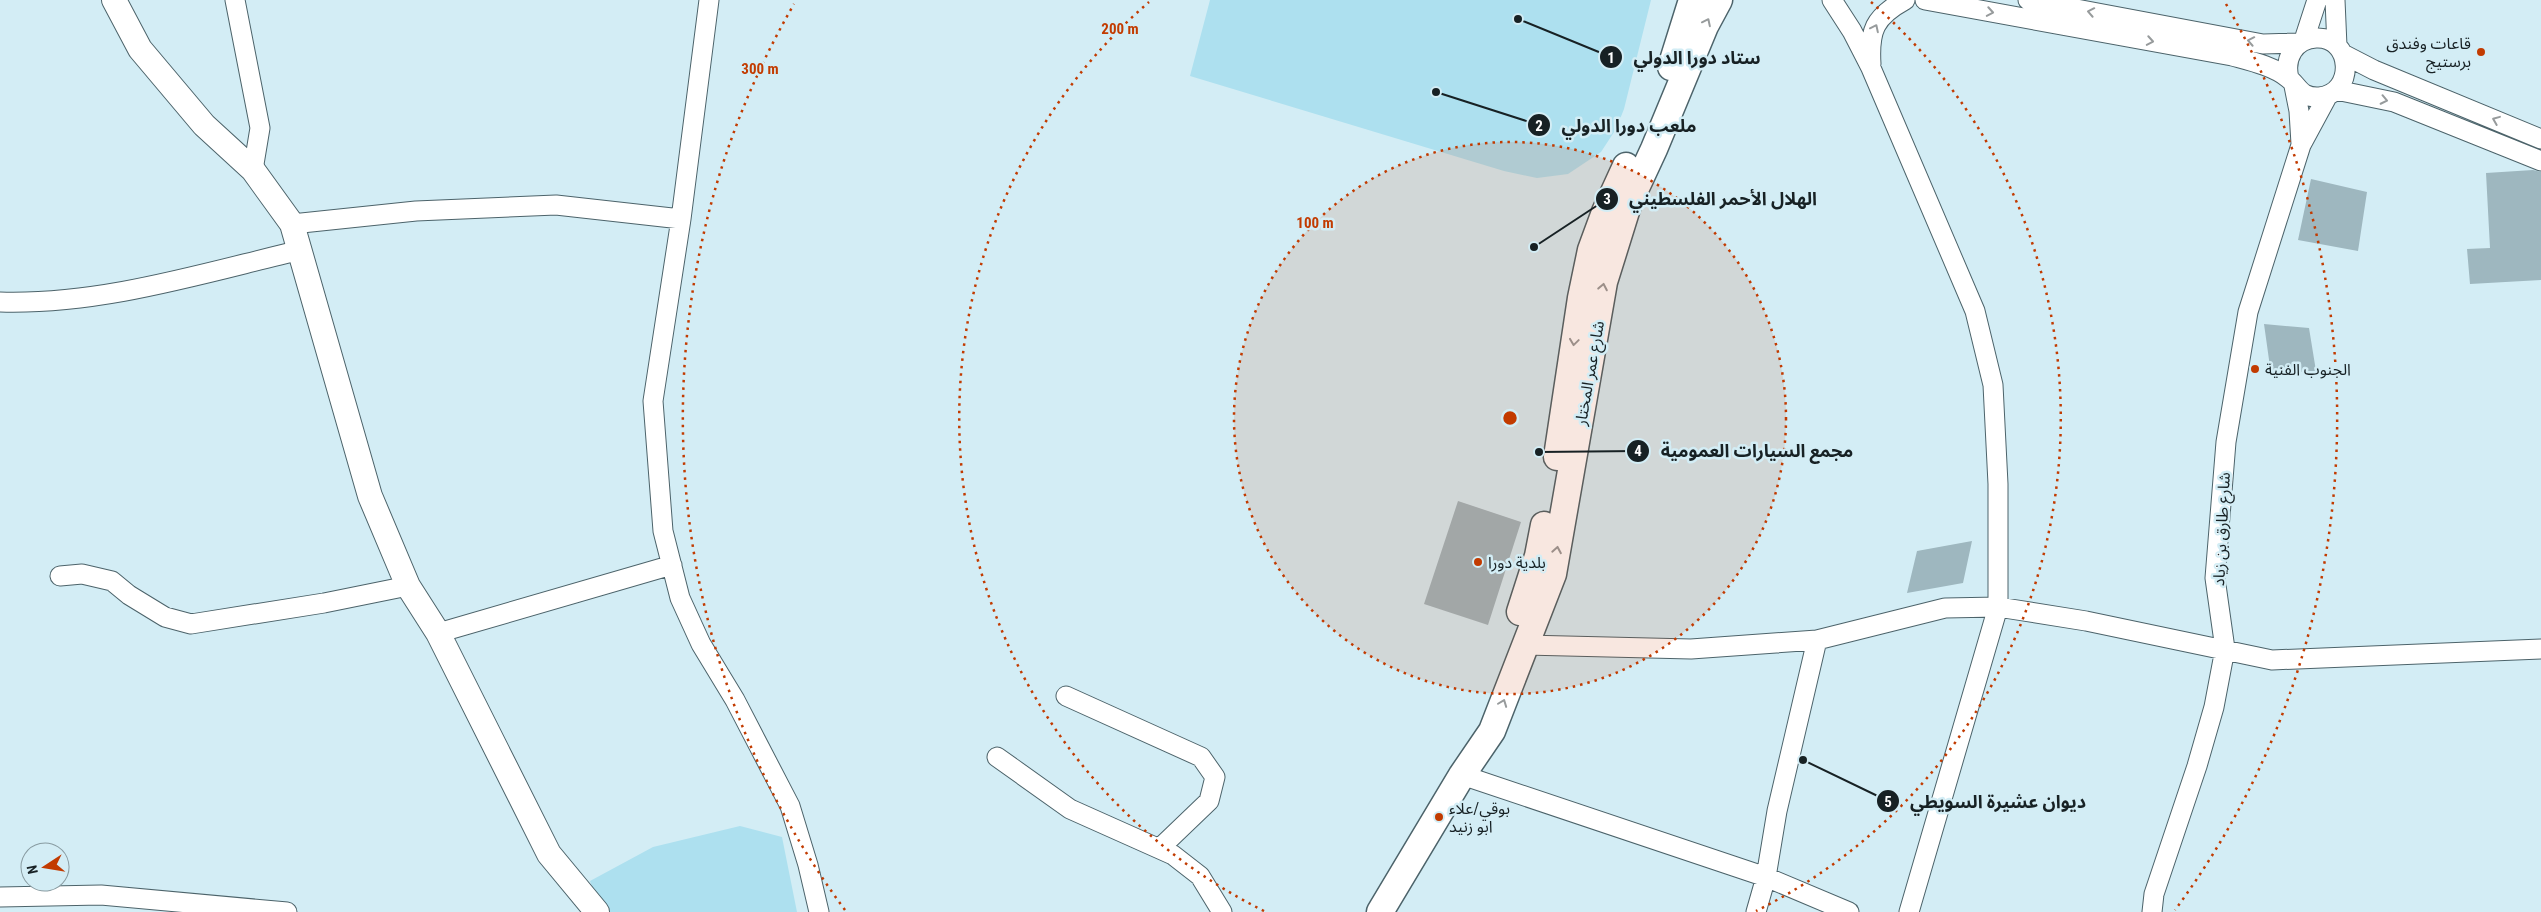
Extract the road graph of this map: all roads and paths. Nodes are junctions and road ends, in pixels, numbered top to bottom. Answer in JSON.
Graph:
{"nodes":[{"id":1,"x":114,"y":0,"type":"edge"},
{"id":2,"x":235,"y":0,"type":"edge"},
{"id":3,"x":709,"y":0,"type":"edge"},
{"id":4,"x":1692,"y":0,"type":"edge"},
{"id":5,"x":1719,"y":0,"type":"edge"},
{"id":6,"x":1832,"y":0,"type":"edge"},
{"id":7,"x":1904,"y":0,"type":"edge"},
{"id":8,"x":1925,"y":0,"type":"edge"},
{"id":9,"x":2028,"y":0,"type":"edge"},
{"id":10,"x":2318,"y":0,"type":"edge"},
{"id":11,"x":2335,"y":0,"type":"edge"},
{"id":12,"x":2302,"y":42,"type":"junction"},
{"id":13,"x":2340,"y":50,"type":"junction"},
{"id":14,"x":1871,"y":68,"type":"junction"},
{"id":15,"x":2292,"y":82,"type":"junction"},
{"id":16,"x":2332,"y":92,"type":"junction"},
{"id":17,"x":2537,"y":134,"type":"edge"},
{"id":18,"x":2301,"y":145,"type":"junction"},
{"id":19,"x":2541,"y":161,"type":"edge"},
{"id":20,"x":253,"y":170,"type":"junction"},
{"id":21,"x":681,"y":219,"type":"junction"},
{"id":22,"x":292,"y":224,"type":"junction"},
{"id":23,"x":301,"y":250,"type":"junction"},
{"id":24,"x":0,"y":302,"type":"edge"},
{"id":25,"x":672,"y":564,"type":"junction"},
{"id":26,"x":60,"y":576,"type":"dead end"},
{"id":27,"x":408,"y":586,"type":"junction"},
{"id":28,"x":1998,"y":607,"type":"junction"},
{"id":29,"x":438,"y":633,"type":"junction"},
{"id":30,"x":1817,"y":640,"type":"junction"},
{"id":31,"x":1525,"y":645,"type":"junction"},
{"id":32,"x":2225,"y":649,"type":"junction"},
{"id":33,"x":2541,"y":649,"type":"edge"},
{"id":34,"x":1066,"y":696,"type":"dead end"},
{"id":35,"x":997,"y":758,"type":"dead end"},
{"id":36,"x":1462,"y":775,"type":"junction"},
{"id":37,"x":1160,"y":848,"type":"junction"},
{"id":38,"x":1766,"y":877,"type":"junction"},
{"id":39,"x":0,"y":897,"type":"edge"},
{"id":40,"x":287,"y":912,"type":"edge"},
{"id":41,"x":597,"y":912,"type":"edge"},
{"id":42,"x":819,"y":912,"type":"edge"},
{"id":43,"x":1222,"y":912,"type":"edge"},
{"id":44,"x":1380,"y":912,"type":"edge"},
{"id":45,"x":1756,"y":912,"type":"edge"},
{"id":46,"x":1849,"y":912,"type":"edge"},
{"id":47,"x":1909,"y":912,"type":"edge"},
{"id":48,"x":2152,"y":912,"type":"edge"}],
"edges":[{"from":1,"to":20,"type":"street"},
{"from":2,"to":20,"type":"street"},
{"from":3,"to":21,"type":"street"},
{"from":4,"to":36,"type":"main road","name":"شارع عمر المختار","one_way":true},
{"from":31,"to":5,"type":"main road","name":"شارع عمر المختار","one_way":true},
{"from":6,"to":14,"type":"street"},
{"from":14,"to":7,"type":"street","one_way":true},
{"from":8,"to":15,"type":"street","one_way":true},
{"from":12,"to":9,"type":"street","one_way":true},
{"from":10,"to":12,"type":"street"},
{"from":11,"to":13,"type":"street"},
{"from":12,"to":13,"type":"street"},
{"from":12,"to":15,"type":"street"},
{"from":13,"to":16,"type":"street"},
{"from":17,"to":13,"type":"street","one_way":true},
{"from":14,"to":28,"type":"street"},
{"from":15,"to":16,"type":"street"},
{"from":15,"to":18,"type":"street"},
{"from":16,"to":18,"type":"street"},
{"from":16,"to":19,"type":"street","one_way":true},
{"from":18,"to":32,"type":"street","name":"شارع طارق بن زياد"},
{"from":20,"to":22,"type":"street"},
{"from":21,"to":22,"type":"street"},
{"from":21,"to":25,"type":"street"},
{"from":22,"to":23,"type":"street"},
{"from":23,"to":24,"type":"street"},
{"from":23,"to":27,"type":"street"},
{"from":25,"to":29,"type":"street"},
{"from":25,"to":42,"type":"street"},
{"from":26,"to":27,"type":"street"},
{"from":27,"to":29,"type":"street"},
{"from":28,"to":30,"type":"street"},
{"from":28,"to":32,"type":"street"},
{"from":28,"to":47,"type":"street"},
{"from":29,"to":41,"type":"street"},
{"from":30,"to":31,"type":"street"},
{"from":30,"to":38,"type":"street"},
{"from":36,"to":31,"type":"main road","name":"شارع عمر المختار","one_way":true},
{"from":32,"to":33,"type":"street"},
{"from":32,"to":48,"type":"street","name":"شارع طارق بن زياد"},
{"from":34,"to":37,"type":"street"},
{"from":35,"to":37,"type":"street"},
{"from":36,"to":38,"type":"street"},
{"from":36,"to":44,"type":"main road","name":"شارع عمر المختار"},
{"from":37,"to":43,"type":"street"},
{"from":38,"to":45,"type":"street"},
{"from":38,"to":46,"type":"street"},
{"from":39,"to":40,"type":"street"}]}
